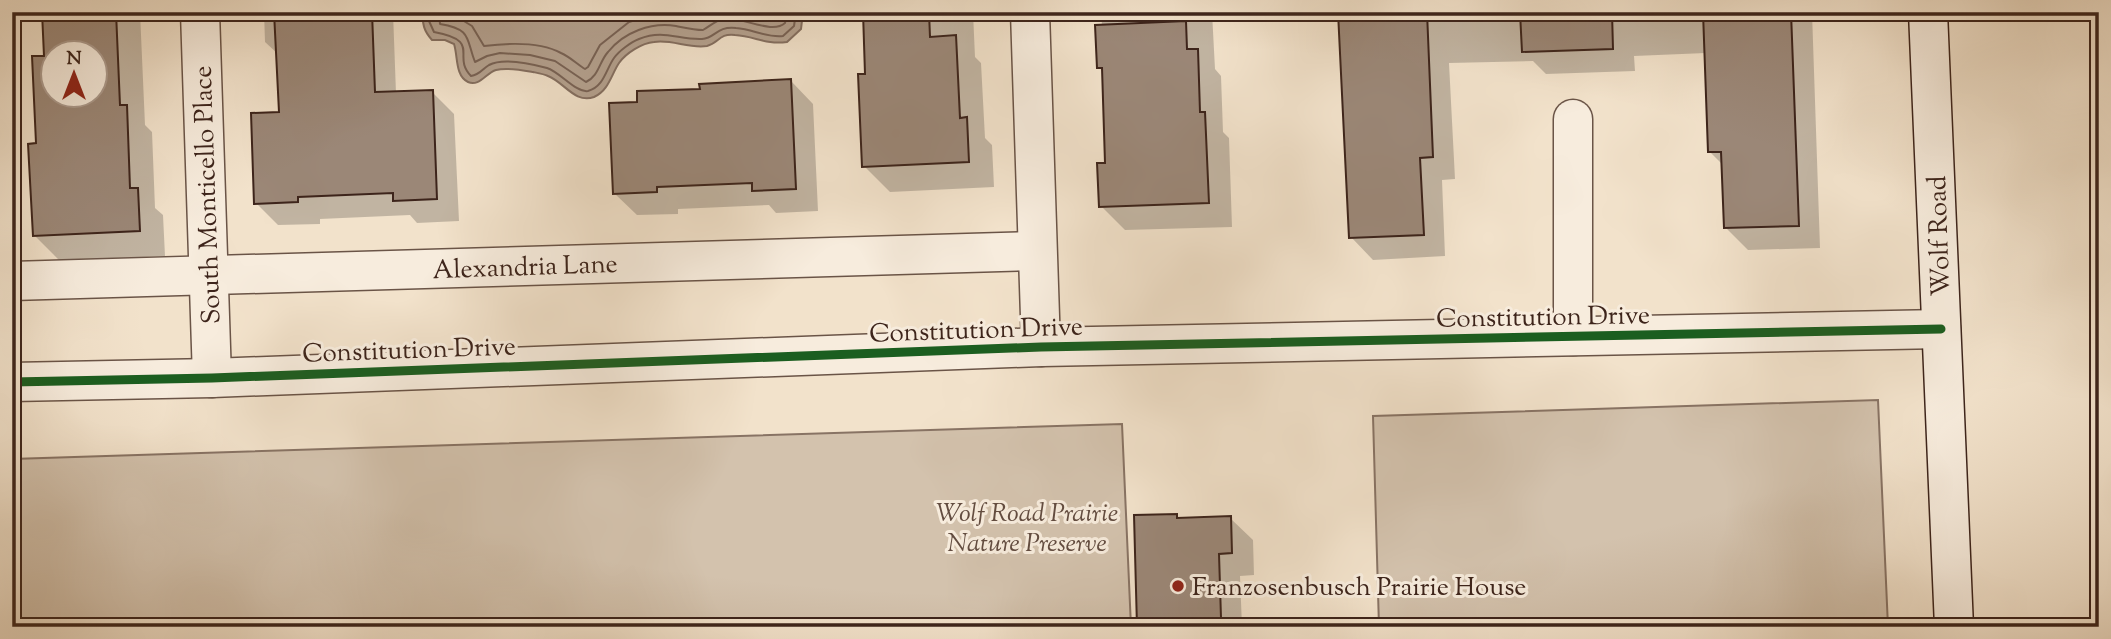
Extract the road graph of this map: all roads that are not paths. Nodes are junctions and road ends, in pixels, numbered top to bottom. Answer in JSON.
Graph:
{"nodes":[{"id":1,"x":200,"y":12,"type":"edge"},
{"id":2,"x":1030,"y":12,"type":"edge"},
{"id":3,"x":1928,"y":12,"type":"edge"},
{"id":4,"x":1573,"y":119,"type":"dead end"},
{"id":5,"x":1037,"y":251,"type":"junction"},
{"id":6,"x":209,"y":275,"type":"junction"},
{"id":7,"x":12,"y":281,"type":"edge"},
{"id":8,"x":1941,"y":329,"type":"junction"},
{"id":9,"x":1573,"y":336,"type":"junction"},
{"id":10,"x":1041,"y":347,"type":"junction"},
{"id":11,"x":212,"y":378,"type":"junction"},
{"id":12,"x":12,"y":382,"type":"edge"},
{"id":13,"x":1954,"y":627,"type":"edge"}],
"edges":[{"from":1,"to":6,"type":"street","name":"South Monticello Place"},
{"from":2,"to":5,"type":"street"},
{"from":3,"to":8,"type":"street","name":"Wolf Road"},
{"from":4,"to":9,"type":"street"},
{"from":5,"to":6,"type":"street","name":"Alexandria Lane"},
{"from":5,"to":10,"type":"street"},
{"from":6,"to":7,"type":"street","name":"Alexandria Lane"},
{"from":6,"to":11,"type":"street","name":"South Monticello Place"},
{"from":8,"to":9,"type":"street","name":"Constitution Drive"},
{"from":8,"to":13,"type":"street","name":"Wolf Road"},
{"from":9,"to":10,"type":"street","name":"Constitution Drive"},
{"from":10,"to":11,"type":"street","name":"Constitution Drive"},
{"from":11,"to":12,"type":"street","name":"Constitution Drive"}]}
